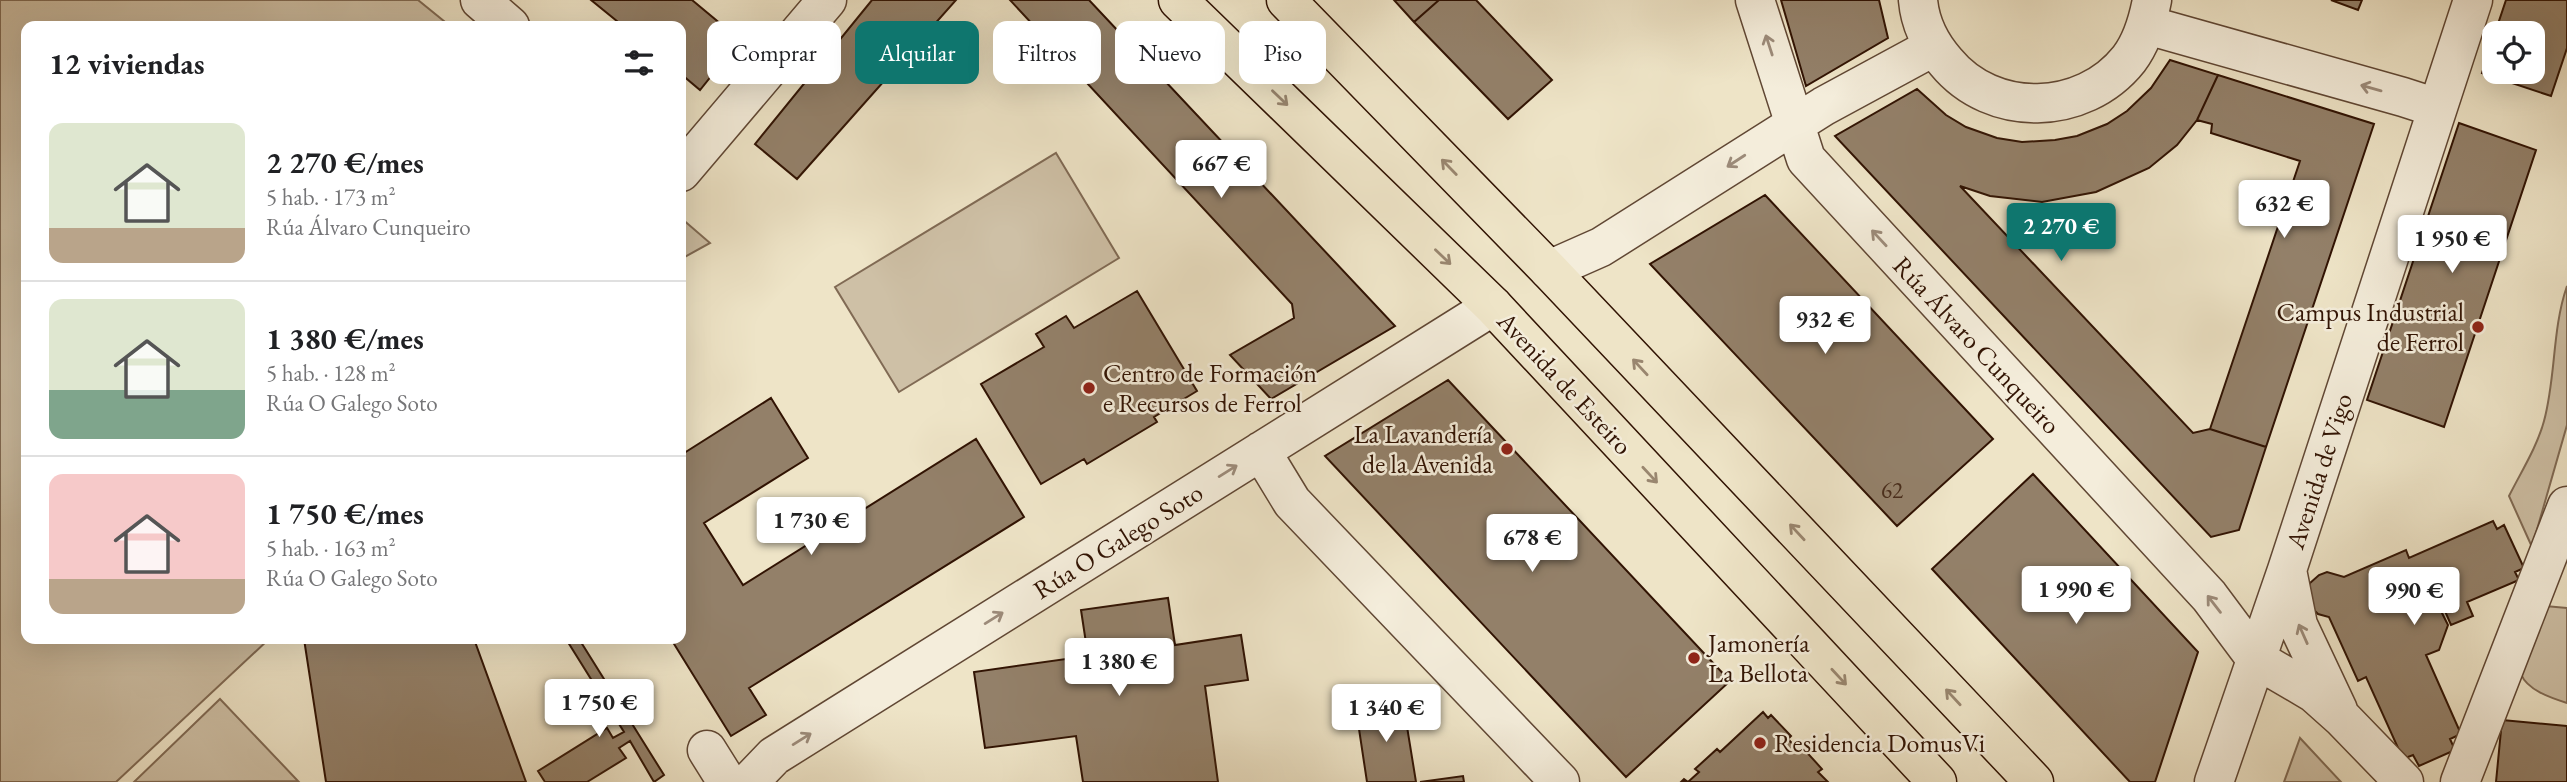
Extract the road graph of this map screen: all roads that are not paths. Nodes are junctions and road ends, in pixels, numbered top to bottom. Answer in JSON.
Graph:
{"nodes":[{"id":1,"x":480,"y":0,"type":"edge"},
{"id":2,"x":827,"y":0,"type":"edge"},
{"id":3,"x":1178,"y":0,"type":"edge"},
{"id":4,"x":1286,"y":0,"type":"edge"},
{"id":5,"x":1755,"y":0,"type":"edge"},
{"id":6,"x":1918,"y":0,"type":"edge"},
{"id":7,"x":2473,"y":0,"type":"edge"},
{"id":8,"x":2150,"y":12,"type":"edge"},
{"id":9,"x":504,"y":21,"type":"edge"},
{"id":10,"x":1933,"y":47,"type":"junction"},
{"id":11,"x":2437,"y":108,"type":"junction"},
{"id":12,"x":1794,"y":125,"type":"junction"},
{"id":13,"x":686,"y":166,"type":"edge"},
{"id":14,"x":1549,"y":270,"type":"junction"},
{"id":15,"x":1493,"y":306,"type":"junction"},
{"id":16,"x":1261,"y":451,"type":"junction"},
{"id":17,"x":2567,"y":506,"type":"edge"},
{"id":18,"x":2287,"y":570,"type":"junction"},
{"id":19,"x":2555,"y":572,"type":"edge"},
{"id":20,"x":2256,"y":659,"type":"junction"},
{"id":21,"x":2342,"y":718,"type":"junction"},
{"id":22,"x":707,"y":750,"type":"dead end"},
{"id":23,"x":727,"y":782,"type":"edge"},
{"id":24,"x":749,"y":782,"type":"edge"},
{"id":25,"x":1560,"y":782,"type":"edge"},
{"id":26,"x":1937,"y":782,"type":"edge"},
{"id":27,"x":2034,"y":782,"type":"edge"},
{"id":28,"x":2214,"y":782,"type":"edge"},
{"id":29,"x":2404,"y":782,"type":"edge"},
{"id":30,"x":2460,"y":782,"type":"edge"}],
"edges":[{"from":1,"to":9,"type":"street"},
{"from":2,"to":13,"type":"street"},
{"from":3,"to":15,"type":"main road","name":"Avenida de Esteiro","one_way":true},
{"from":14,"to":4,"type":"main road","one_way":true},
{"from":12,"to":5,"type":"street","name":"Rúa Álvaro Cunqueiro","one_way":true},
{"from":6,"to":10,"type":"street"},
{"from":7,"to":11,"type":"street","name":"Avenida de Vigo"},
{"from":8,"to":10,"type":"street"},
{"from":11,"to":8,"type":"street","one_way":true},
{"from":10,"to":12,"type":"street"},
{"from":11,"to":18,"type":"street","name":"Avenida de Vigo"},
{"from":12,"to":14,"type":"street","one_way":true},
{"from":20,"to":12,"type":"street","name":"Rúa Álvaro Cunqueiro","one_way":true},
{"from":27,"to":14,"type":"main road","one_way":true},
{"from":15,"to":16,"type":"street","name":"Rúa O Galego Soto"},
{"from":15,"to":26,"type":"main road","name":"Avenida de Esteiro","one_way":true},
{"from":24,"to":16,"type":"street","name":"Rúa O Galego Soto","one_way":true},
{"from":16,"to":25,"type":"street"},
{"from":17,"to":19,"type":"street"},
{"from":18,"to":20,"type":"street","name":"Avenida de Vigo"},
{"from":21,"to":18,"type":"street","one_way":true},
{"from":19,"to":30,"type":"street"},
{"from":20,"to":21,"type":"street"},
{"from":20,"to":28,"type":"street","name":"Avenida de Vigo"},
{"from":21,"to":29,"type":"street"},
{"from":22,"to":23,"type":"street"}]}
